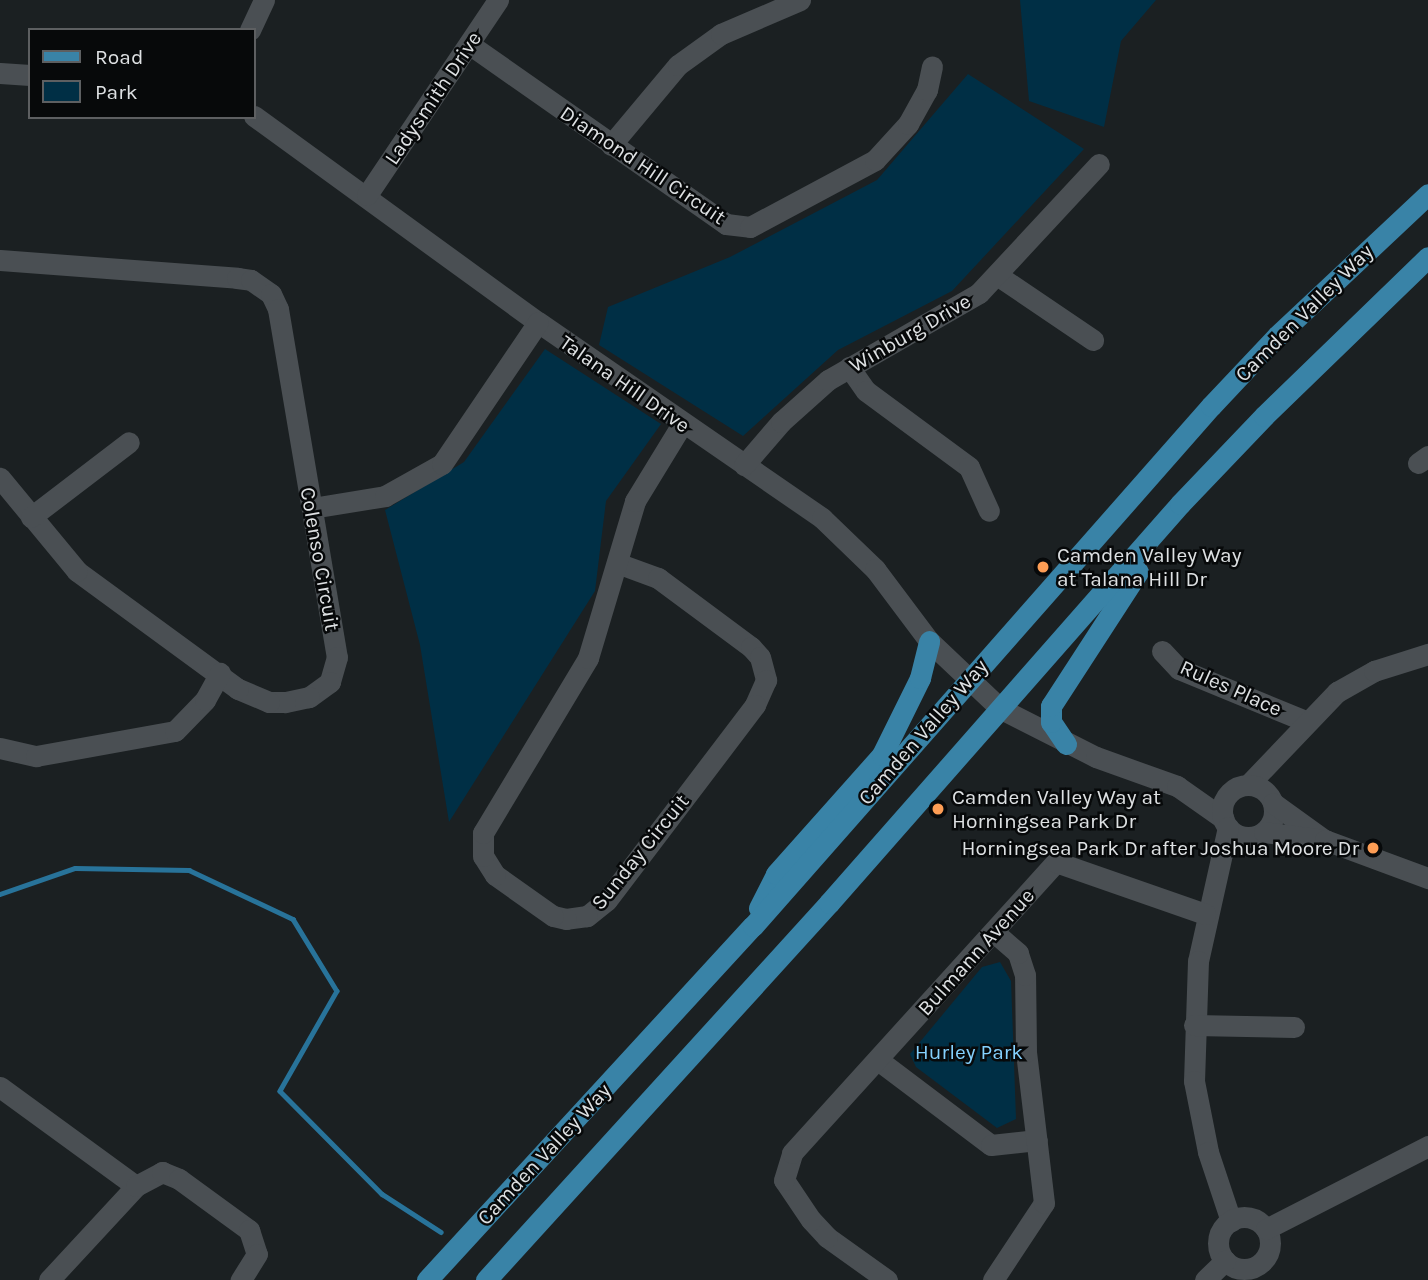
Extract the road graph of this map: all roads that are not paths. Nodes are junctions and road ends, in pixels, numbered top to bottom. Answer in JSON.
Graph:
{"nodes":[{"id":1,"x":264,"y":0,"type":"edge"},
{"id":2,"x":498,"y":0,"type":"edge"},
{"id":3,"x":800,"y":0,"type":"edge"},
{"id":4,"x":251,"y":28,"type":"edge"},
{"id":5,"x":469,"y":44,"type":"junction"},
{"id":6,"x":932,"y":67,"type":"dead end"},
{"id":7,"x":0,"y":73,"type":"edge"},
{"id":8,"x":28,"y":75,"type":"edge"},
{"id":9,"x":256,"y":117,"type":"edge"},
{"id":10,"x":611,"y":145,"type":"junction"},
{"id":11,"x":1099,"y":164,"type":"dead end"},
{"id":12,"x":1428,"y":194,"type":"edge"},
{"id":13,"x":367,"y":195,"type":"junction"},
{"id":14,"x":1428,"y":257,"type":"edge"},
{"id":15,"x":0,"y":260,"type":"edge"},
{"id":16,"x":997,"y":275,"type":"junction"},
{"id":17,"x":538,"y":322,"type":"junction"},
{"id":18,"x":1093,"y":340,"type":"dead end"},
{"id":19,"x":849,"y":367,"type":"junction"},
{"id":20,"x":682,"y":424,"type":"junction"},
{"id":21,"x":1240,"y":441,"type":"junction"},
{"id":22,"x":130,"y":442,"type":"dead end"},
{"id":23,"x":744,"y":466,"type":"junction"},
{"id":24,"x":0,"y":478,"type":"edge"},
{"id":25,"x":312,"y":508,"type":"junction"},
{"id":26,"x":989,"y":511,"type":"dead end"},
{"id":27,"x":31,"y":517,"type":"junction"},
{"id":28,"x":617,"y":563,"type":"junction"},
{"id":29,"x":929,"y":641,"type":"junction"},
{"id":30,"x":1161,"y":651,"type":"dead end"},
{"id":31,"x":1428,"y":654,"type":"edge"},
{"id":32,"x":219,"y":673,"type":"junction"},
{"id":33,"x":970,"y":680,"type":"junction"},
{"id":34,"x":1001,"y":709,"type":"junction"},
{"id":35,"x":1305,"y":721,"type":"junction"},
{"id":36,"x":1289,"y":741,"type":"junction"},
{"id":37,"x":1066,"y":744,"type":"junction"},
{"id":38,"x":0,"y":748,"type":"edge"},
{"id":39,"x":1177,"y":786,"type":"junction"},
{"id":40,"x":1240,"y":788,"type":"junction"},
{"id":41,"x":1271,"y":799,"type":"junction"},
{"id":42,"x":1226,"y":823,"type":"junction"},
{"id":43,"x":1256,"y":834,"type":"junction"},
{"id":44,"x":1325,"y":840,"type":"junction"},
{"id":45,"x":1428,"y":878,"type":"edge"},
{"id":46,"x":1215,"y":882,"type":"junction"},
{"id":47,"x":1205,"y":914,"type":"junction"},
{"id":48,"x":753,"y":926,"type":"junction"},
{"id":49,"x":994,"y":932,"type":"junction"},
{"id":50,"x":1194,"y":1025,"type":"junction"},
{"id":51,"x":1294,"y":1027,"type":"dead end"},
{"id":52,"x":878,"y":1060,"type":"junction"},
{"id":53,"x":0,"y":1087,"type":"edge"},
{"id":54,"x":1037,"y":1140,"type":"junction"},
{"id":55,"x":1428,"y":1146,"type":"edge"},
{"id":56,"x":136,"y":1186,"type":"junction"},
{"id":57,"x":1231,"y":1221,"type":"junction"},
{"id":58,"x":1266,"y":1229,"type":"junction"},
{"id":59,"x":1225,"y":1261,"type":"junction"},
{"id":60,"x":1260,"y":1273,"type":"edge"},
{"id":61,"x":49,"y":1280,"type":"edge"},
{"id":62,"x":241,"y":1280,"type":"edge"},
{"id":63,"x":427,"y":1280,"type":"edge"},
{"id":64,"x":486,"y":1280,"type":"edge"},
{"id":65,"x":887,"y":1280,"type":"edge"},
{"id":66,"x":993,"y":1280,"type":"edge"},
{"id":67,"x":1205,"y":1280,"type":"edge"}],
"edges":[{"from":1,"to":4,"type":"street"},
{"from":2,"to":5,"type":"street","name":"Ladysmith Drive"},
{"from":3,"to":10,"type":"street"},
{"from":5,"to":10,"type":"street","name":"Diamond Hill Circuit"},
{"from":5,"to":13,"type":"street","name":"Ladysmith Drive"},
{"from":6,"to":10,"type":"street","name":"Diamond Hill Circuit"},
{"from":7,"to":8,"type":"street"},
{"from":9,"to":13,"type":"street","name":"Talana Hill Drive"},
{"from":11,"to":16,"type":"street","name":"Winburg Drive"},
{"from":12,"to":33,"type":"main road","name":"Camden Valley Way"},
{"from":13,"to":17,"type":"street","name":"Talana Hill Drive"},
{"from":14,"to":21,"type":"main road","name":"Camden Valley Way"},
{"from":15,"to":25,"type":"street","name":"Colenso Circuit"},
{"from":16,"to":18,"type":"street"},
{"from":16,"to":19,"type":"street","name":"Winburg Drive"},
{"from":17,"to":20,"type":"street","name":"Talana Hill Drive"},
{"from":17,"to":25,"type":"street"},
{"from":19,"to":23,"type":"street","name":"Winburg Drive"},
{"from":19,"to":26,"type":"street"},
{"from":20,"to":23,"type":"street","name":"Talana Hill Drive"},
{"from":20,"to":28,"type":"street","name":"Sunday Circuit"},
{"from":21,"to":34,"type":"main road","name":"Camden Valley Way"},
{"from":21,"to":37,"type":"main road"},
{"from":22,"to":27,"type":"street"},
{"from":23,"to":29,"type":"street","name":"Talana Hill Drive"},
{"from":24,"to":27,"type":"street","name":"Colenso Circuit"},
{"from":25,"to":32,"type":"street","name":"Colenso Circuit"},
{"from":27,"to":32,"type":"street","name":"Colenso Circuit"},
{"from":28,"to":28,"type":"street","name":"Sunday Circuit"},
{"from":29,"to":33,"type":"street","name":"Talana Hill Drive"},
{"from":29,"to":48,"type":"main road"},
{"from":30,"to":35,"type":"street","name":"Rules Place"},
{"from":31,"to":35,"type":"street"},
{"from":32,"to":38,"type":"street"},
{"from":33,"to":34,"type":"street","name":"Talana Hill Drive"},
{"from":33,"to":48,"type":"main road","name":"Camden Valley Way"},
{"from":34,"to":37,"type":"street","name":"Talana Hill Drive"},
{"from":34,"to":64,"type":"main road","name":"Camden Valley Way"},
{"from":35,"to":36,"type":"street"},
{"from":36,"to":40,"type":"street"},
{"from":36,"to":41,"type":"street"},
{"from":37,"to":39,"type":"street","name":"Talana Hill Drive"},
{"from":39,"to":40,"type":"street"},
{"from":39,"to":42,"type":"street"},
{"from":40,"to":41,"type":"street"},
{"from":40,"to":42,"type":"street"},
{"from":41,"to":43,"type":"street"},
{"from":41,"to":44,"type":"street"},
{"from":42,"to":43,"type":"street"},
{"from":42,"to":46,"type":"street"},
{"from":43,"to":44,"type":"street"},
{"from":43,"to":46,"type":"street"},
{"from":44,"to":45,"type":"street"},
{"from":46,"to":47,"type":"street"},
{"from":47,"to":49,"type":"street","name":"Bulmann Avenue"},
{"from":47,"to":50,"type":"street"},
{"from":48,"to":63,"type":"main road","name":"Camden Valley Way"},
{"from":49,"to":52,"type":"street","name":"Bulmann Avenue"},
{"from":49,"to":54,"type":"street"},
{"from":50,"to":51,"type":"street"},
{"from":50,"to":57,"type":"street"},
{"from":52,"to":54,"type":"street"},
{"from":52,"to":65,"type":"street","name":"Bulmann Avenue"},
{"from":53,"to":56,"type":"street"},
{"from":54,"to":66,"type":"street"},
{"from":55,"to":58,"type":"street"},
{"from":56,"to":61,"type":"street"},
{"from":56,"to":62,"type":"street"},
{"from":57,"to":58,"type":"street"},
{"from":57,"to":59,"type":"street"},
{"from":58,"to":60,"type":"street"},
{"from":59,"to":60,"type":"street"},
{"from":59,"to":67,"type":"street"}]}
